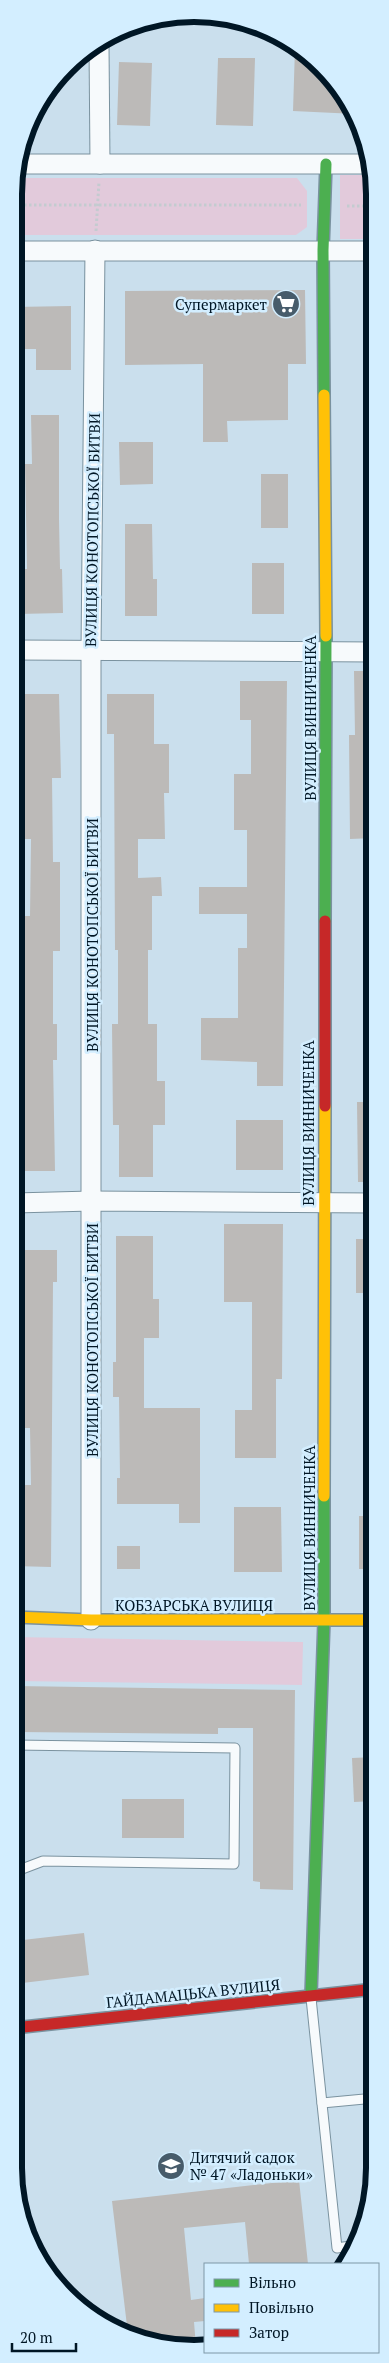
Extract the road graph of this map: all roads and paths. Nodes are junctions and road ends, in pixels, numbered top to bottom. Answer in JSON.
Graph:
{"nodes":[{"id":1,"x":99,"y":51,"type":"edge"},
{"id":2,"x":25,"y":164,"type":"edge"},
{"id":3,"x":100,"y":164,"type":"junction"},
{"id":4,"x":326,"y":164,"type":"junction"},
{"id":5,"x":363,"y":164,"type":"edge"},
{"id":6,"x":23,"y":205,"type":"edge"},
{"id":7,"x":98,"y":205,"type":"junction"},
{"id":8,"x":324,"y":206,"type":"junction"},
{"id":9,"x":95,"y":250,"type":"junction"},
{"id":10,"x":323,"y":250,"type":"junction"},
{"id":11,"x":23,"y":251,"type":"edge"},
{"id":12,"x":366,"y":251,"type":"edge"},
{"id":13,"x":23,"y":650,"type":"edge"},
{"id":14,"x":91,"y":650,"type":"junction"},
{"id":15,"x":326,"y":652,"type":"junction"},
{"id":16,"x":366,"y":652,"type":"edge"},
{"id":17,"x":92,"y":1201,"type":"junction"},
{"id":18,"x":323,"y":1202,"type":"junction"},
{"id":19,"x":22,"y":1203,"type":"edge"},
{"id":20,"x":366,"y":1203,"type":"edge"},
{"id":21,"x":22,"y":1617,"type":"edge"},
{"id":22,"x":91,"y":1620,"type":"junction"},
{"id":23,"x":324,"y":1620,"type":"junction"},
{"id":24,"x":366,"y":1620,"type":"edge"},
{"id":25,"x":22,"y":1745,"type":"edge"},
{"id":26,"x":22,"y":1869,"type":"edge"},
{"id":27,"x":366,"y":1990,"type":"edge"},
{"id":28,"x":311,"y":1995,"type":"junction"},
{"id":29,"x":22,"y":2027,"type":"edge"},
{"id":30,"x":366,"y":2099,"type":"edge"},
{"id":31,"x":322,"y":2103,"type":"junction"},
{"id":32,"x":348,"y":2246,"type":"edge"}],
"edges":[{"from":1,"to":3,"type":"street"},
{"from":2,"to":3,"type":"street"},
{"from":3,"to":4,"type":"street"},
{"from":3,"to":7,"type":"path"},
{"from":4,"to":5,"type":"street"},
{"from":4,"to":8,"type":"street","name":"ВУЛИЦЯ ВИННИЧЕНКА"},
{"from":6,"to":7,"type":"path"},
{"from":7,"to":8,"type":"path"},
{"from":7,"to":9,"type":"path"},
{"from":8,"to":10,"type":"street","name":"ВУЛИЦЯ ВИННИЧЕНКА"},
{"from":9,"to":10,"type":"street"},
{"from":9,"to":11,"type":"street"},
{"from":9,"to":14,"type":"street","name":"ВУЛИЦЯ КОНОТОПСЬКОЇ БИТВИ"},
{"from":10,"to":12,"type":"street"},
{"from":10,"to":15,"type":"street","name":"ВУЛИЦЯ ВИННИЧЕНКА"},
{"from":13,"to":14,"type":"street"},
{"from":14,"to":15,"type":"street"},
{"from":14,"to":17,"type":"street","name":"ВУЛИЦЯ КОНОТОПСЬКОЇ БИТВИ"},
{"from":15,"to":16,"type":"street"},
{"from":15,"to":18,"type":"street","name":"ВУЛИЦЯ ВИННИЧЕНКА"},
{"from":17,"to":18,"type":"street"},
{"from":17,"to":19,"type":"street"},
{"from":17,"to":22,"type":"street","name":"ВУЛИЦЯ КОНОТОПСЬКОЇ БИТВИ"},
{"from":18,"to":20,"type":"street"},
{"from":18,"to":23,"type":"street","name":"ВУЛИЦЯ ВИННИЧЕНКА"},
{"from":21,"to":22,"type":"street","name":"КОБЗАРСЬКА ВУЛИЦЯ"},
{"from":22,"to":23,"type":"street","name":"КОБЗАРСЬКА ВУЛИЦЯ"},
{"from":23,"to":24,"type":"street","name":"КОБЗАРСЬКА ВУЛИЦЯ"},
{"from":23,"to":28,"type":"street","name":"ВУЛИЦЯ ВИННИЧЕНКА"},
{"from":25,"to":26,"type":"lane"},
{"from":27,"to":28,"type":"street","name":"ГАЙДАМАЦЬКА ВУЛИЦЯ"},
{"from":28,"to":29,"type":"street","name":"ГАЙДАМАЦЬКА ВУЛИЦЯ"},
{"from":28,"to":31,"type":"lane"},
{"from":30,"to":31,"type":"lane"},
{"from":31,"to":32,"type":"lane"}]}
